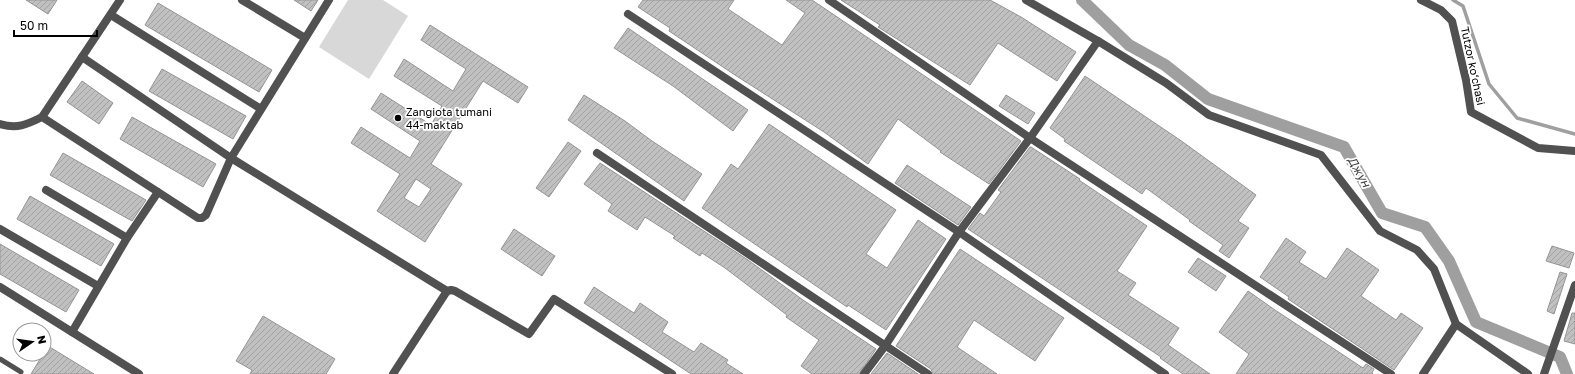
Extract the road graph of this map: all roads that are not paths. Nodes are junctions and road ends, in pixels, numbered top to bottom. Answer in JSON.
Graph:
{"nodes":[{"id":1,"x":120,"y":0,"type":"edge"},
{"id":2,"x":242,"y":0,"type":"edge"},
{"id":3,"x":329,"y":0,"type":"edge"},
{"id":4,"x":829,"y":0,"type":"edge"},
{"id":5,"x":1026,"y":0,"type":"edge"},
{"id":6,"x":1421,"y":0,"type":"edge"},
{"id":7,"x":628,"y":14,"type":"dead end"},
{"id":8,"x":111,"y":15,"type":"junction"},
{"id":9,"x":305,"y":38,"type":"junction"},
{"id":10,"x":1098,"y":41,"type":"junction"},
{"id":11,"x":82,"y":57,"type":"junction"},
{"id":12,"x":261,"y":110,"type":"junction"},
{"id":13,"x":42,"y":117,"type":"junction"},
{"id":14,"x":0,"y":124,"type":"edge"},
{"id":15,"x":1030,"y":138,"type":"junction"},
{"id":16,"x":1575,"y":151,"type":"edge"},
{"id":17,"x":597,"y":153,"type":"dead end"},
{"id":18,"x":231,"y":158,"type":"junction"},
{"id":19,"x":46,"y":190,"type":"dead end"},
{"id":20,"x":158,"y":192,"type":"junction"},
{"id":21,"x":0,"y":229,"type":"edge"},
{"id":22,"x":960,"y":232,"type":"junction"},
{"id":23,"x":127,"y":238,"type":"junction"},
{"id":24,"x":1575,"y":285,"type":"edge"},
{"id":25,"x":98,"y":286,"type":"junction"},
{"id":26,"x":0,"y":287,"type":"edge"},
{"id":27,"x":447,"y":291,"type":"junction"},
{"id":28,"x":1456,"y":324,"type":"junction"},
{"id":29,"x":72,"y":332,"type":"junction"},
{"id":30,"x":885,"y":346,"type":"junction"},
{"id":31,"x":0,"y":359,"type":"edge"},
{"id":32,"x":20,"y":372,"type":"dead end"},
{"id":33,"x":139,"y":374,"type":"edge"},
{"id":34,"x":393,"y":374,"type":"edge"},
{"id":35,"x":672,"y":374,"type":"edge"},
{"id":36,"x":864,"y":374,"type":"edge"},
{"id":37,"x":928,"y":374,"type":"edge"},
{"id":38,"x":1165,"y":374,"type":"edge"},
{"id":39,"x":1390,"y":374,"type":"edge"},
{"id":40,"x":1423,"y":374,"type":"edge"},
{"id":41,"x":1528,"y":374,"type":"edge"},
{"id":42,"x":1544,"y":374,"type":"edge"}],
"edges":[{"from":1,"to":8,"type":"street"},
{"from":2,"to":9,"type":"street"},
{"from":3,"to":9,"type":"street"},
{"from":4,"to":15,"type":"street"},
{"from":5,"to":10,"type":"street"},
{"from":6,"to":16,"type":"street","name":"Tutzor ko‘chasi"},
{"from":7,"to":22,"type":"street"},
{"from":8,"to":11,"type":"street"},
{"from":8,"to":12,"type":"street"},
{"from":9,"to":12,"type":"street"},
{"from":10,"to":15,"type":"street"},
{"from":10,"to":28,"type":"street"},
{"from":11,"to":13,"type":"street"},
{"from":11,"to":18,"type":"street"},
{"from":12,"to":18,"type":"street"},
{"from":13,"to":14,"type":"street"},
{"from":13,"to":20,"type":"street"},
{"from":15,"to":22,"type":"street"},
{"from":15,"to":39,"type":"street"},
{"from":17,"to":30,"type":"street"},
{"from":18,"to":20,"type":"street"},
{"from":18,"to":27,"type":"street"},
{"from":19,"to":23,"type":"street"},
{"from":20,"to":23,"type":"street"},
{"from":21,"to":25,"type":"street"},
{"from":22,"to":30,"type":"street"},
{"from":22,"to":38,"type":"street"},
{"from":23,"to":25,"type":"street"},
{"from":24,"to":42,"type":"street"},
{"from":25,"to":29,"type":"street"},
{"from":26,"to":29,"type":"street"},
{"from":27,"to":34,"type":"street"},
{"from":27,"to":35,"type":"street"},
{"from":28,"to":40,"type":"street"},
{"from":28,"to":41,"type":"street"},
{"from":29,"to":33,"type":"street"},
{"from":30,"to":36,"type":"street"},
{"from":30,"to":37,"type":"street"},
{"from":31,"to":32,"type":"lane"}]}
